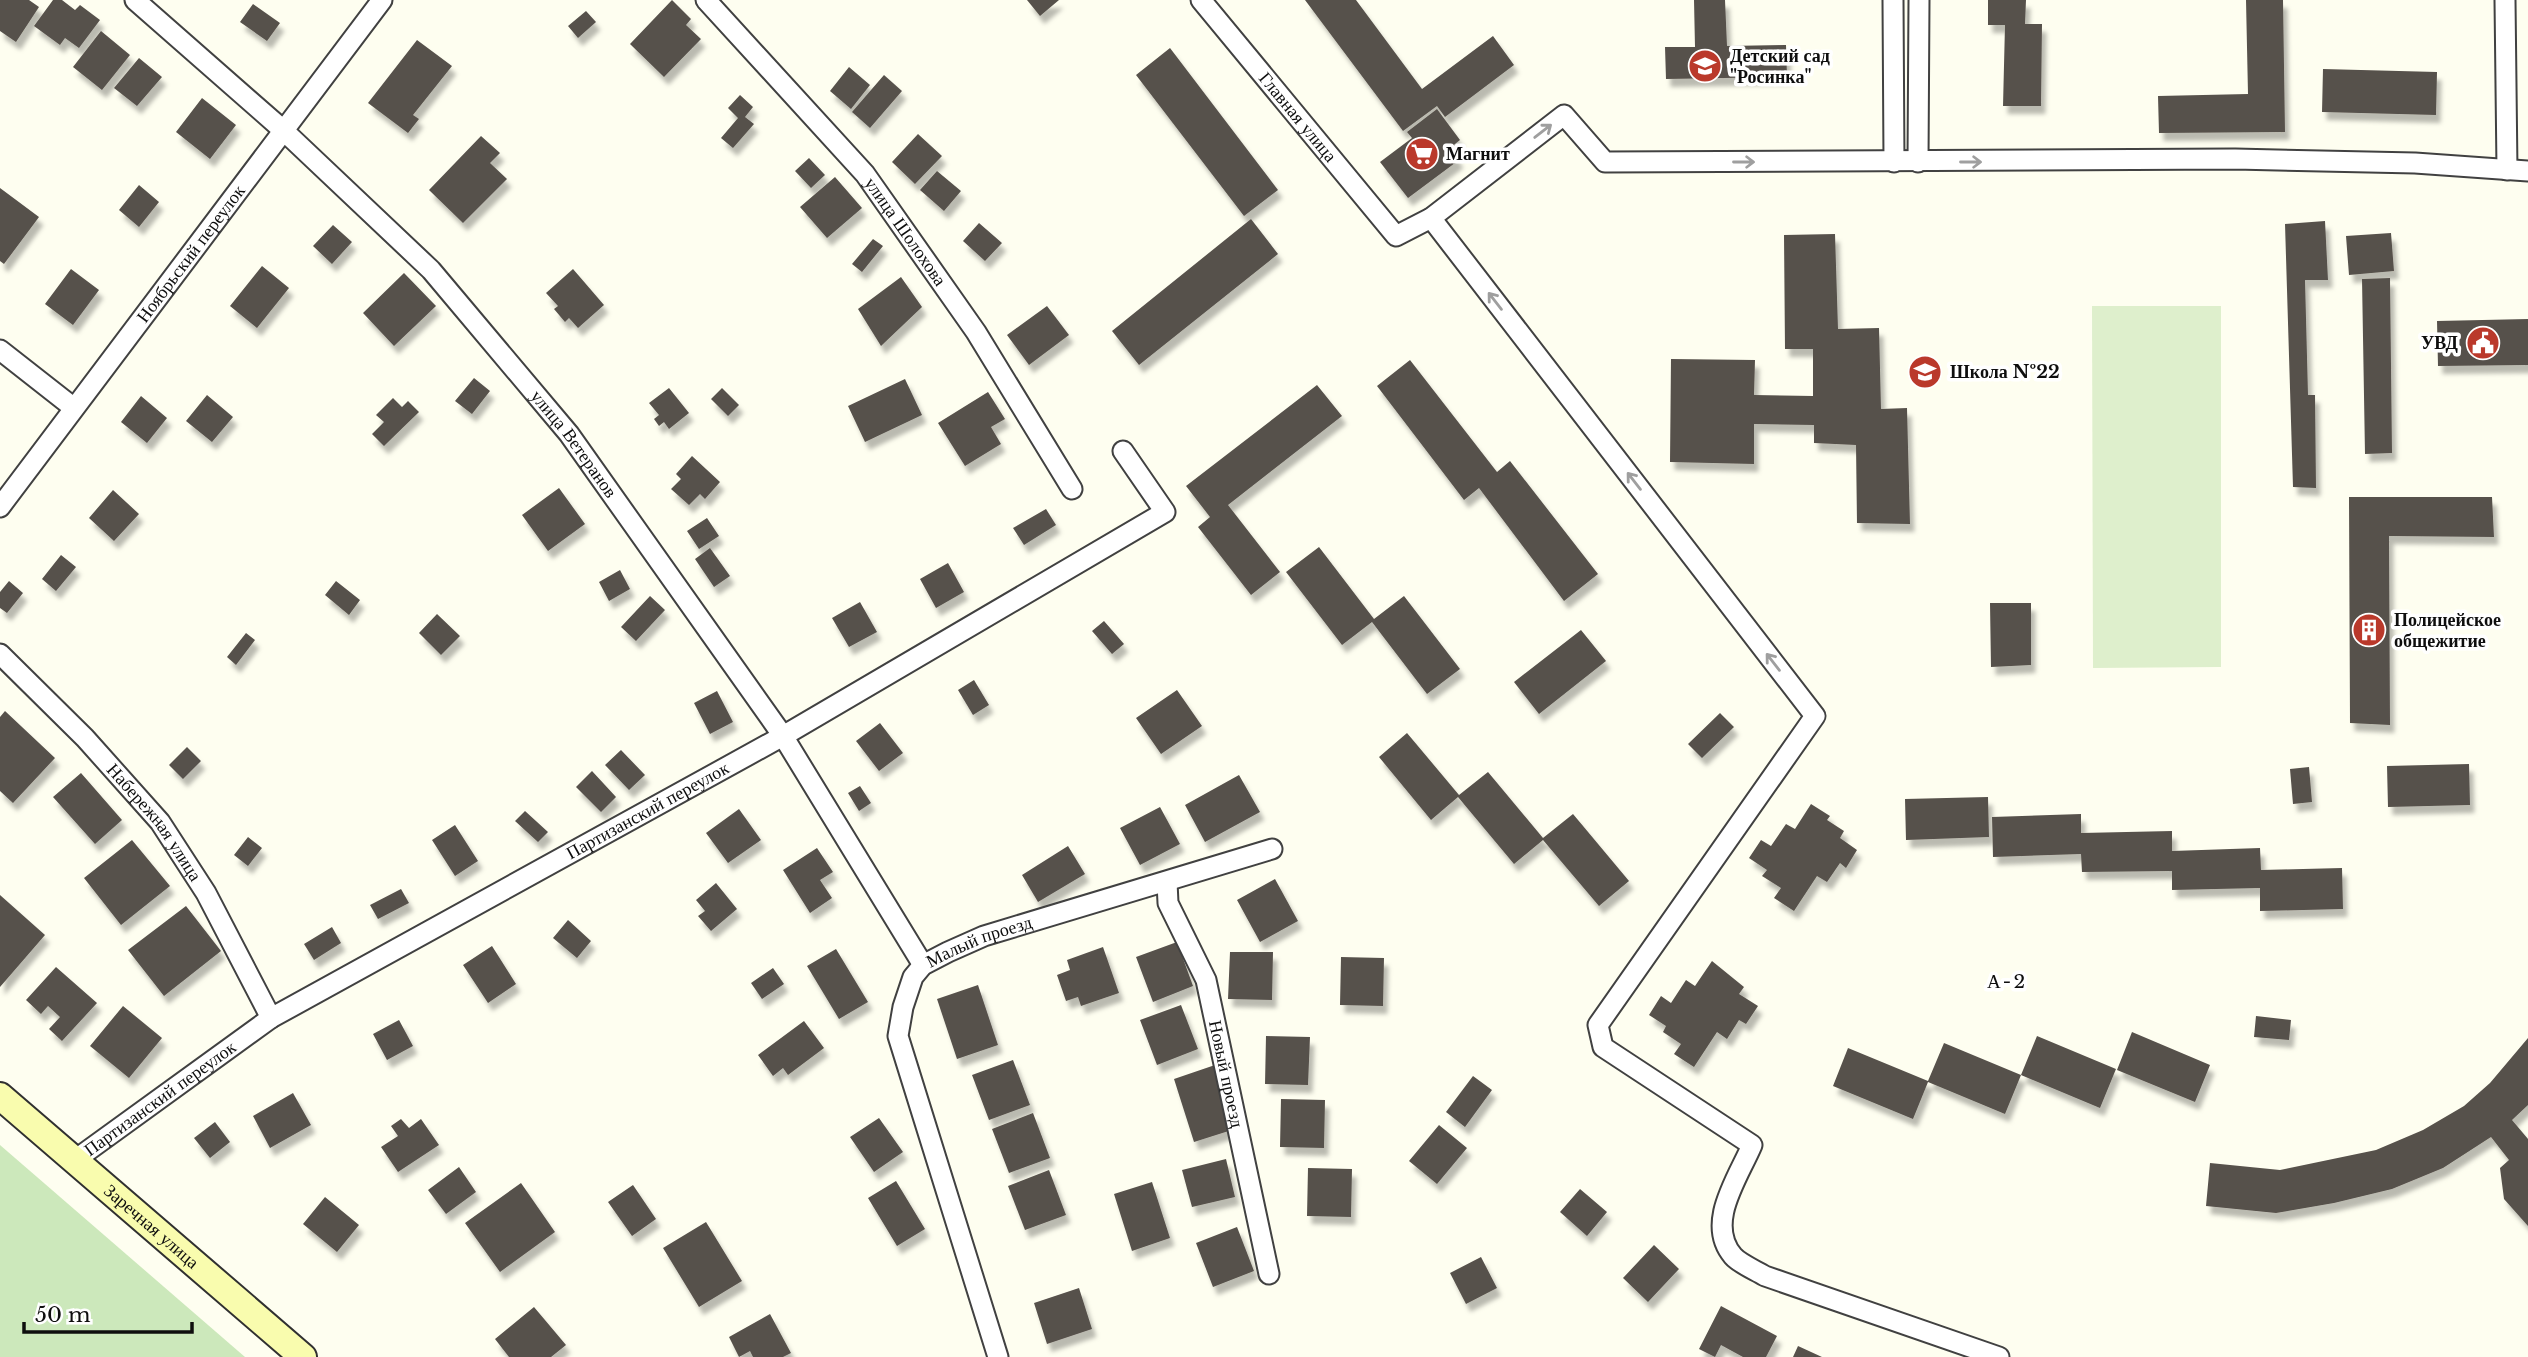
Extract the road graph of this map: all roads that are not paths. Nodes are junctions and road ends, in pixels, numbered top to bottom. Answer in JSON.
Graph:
{"nodes":[{"id":1,"x":135,"y":0,"type":"edge"},
{"id":2,"x":382,"y":0,"type":"edge"},
{"id":3,"x":706,"y":0,"type":"edge"},
{"id":4,"x":1201,"y":0,"type":"edge"},
{"id":5,"x":1893,"y":0,"type":"edge"},
{"id":6,"x":1919,"y":0,"type":"edge"},
{"id":7,"x":2505,"y":0,"type":"edge"},
{"id":8,"x":283,"y":130,"type":"junction"},
{"id":9,"x":1894,"y":162,"type":"junction"},
{"id":10,"x":1919,"y":162,"type":"junction"},
{"id":11,"x":2507,"y":170,"type":"junction"},
{"id":12,"x":2528,"y":171,"type":"edge"},
{"id":13,"x":1431,"y":218,"type":"junction"},
{"id":14,"x":0,"y":350,"type":"edge"},
{"id":15,"x":74,"y":408,"type":"junction"},
{"id":16,"x":1123,"y":451,"type":"dead end"},
{"id":17,"x":1072,"y":489,"type":"dead end"},
{"id":18,"x":0,"y":507,"type":"edge"},
{"id":19,"x":0,"y":654,"type":"edge"},
{"id":20,"x":783,"y":736,"type":"junction"},
{"id":21,"x":1272,"y":849,"type":"dead end"},
{"id":22,"x":1167,"y":882,"type":"junction"},
{"id":23,"x":923,"y":965,"type":"junction"},
{"id":24,"x":271,"y":1018,"type":"junction"},
{"id":25,"x":0,"y":1096,"type":"edge"},
{"id":26,"x":75,"y":1160,"type":"junction"},
{"id":27,"x":1269,"y":1274,"type":"dead end"},
{"id":28,"x":303,"y":1357,"type":"edge"},
{"id":29,"x":998,"y":1357,"type":"edge"},
{"id":30,"x":1999,"y":1357,"type":"edge"}],
"edges":[{"from":1,"to":8,"type":"street","name":"улица Ветеранов"},
{"from":2,"to":8,"type":"street","name":"Ноябрьский переулок"},
{"from":3,"to":17,"type":"street","name":"улица Шолохова"},
{"from":4,"to":13,"type":"street","name":"Главная улица"},
{"from":5,"to":9,"type":"street"},
{"from":6,"to":10,"type":"street"},
{"from":7,"to":11,"type":"street"},
{"from":8,"to":15,"type":"street","name":"Ноябрьский переулок"},
{"from":8,"to":20,"type":"street","name":"улица Ветеранов"},
{"from":9,"to":10,"type":"street"},
{"from":13,"to":9,"type":"street","one_way":true},
{"from":10,"to":11,"type":"street","one_way":true},
{"from":11,"to":12,"type":"street"},
{"from":30,"to":13,"type":"street","one_way":true},
{"from":14,"to":15,"type":"street"},
{"from":15,"to":18,"type":"street","name":"Ноябрьский переулок"},
{"from":16,"to":20,"type":"street","name":"Партизанский переулок"},
{"from":19,"to":24,"type":"street","name":"Набережная улица"},
{"from":20,"to":23,"type":"street","name":"улица Ветеранов"},
{"from":20,"to":24,"type":"street","name":"Партизанский переулок"},
{"from":21,"to":22,"type":"street","name":"Малый проезд"},
{"from":22,"to":23,"type":"street","name":"Малый проезд"},
{"from":22,"to":27,"type":"street","name":"Новый проезд"},
{"from":23,"to":29,"type":"street","name":"Малый проезд"},
{"from":24,"to":26,"type":"street","name":"Партизанский переулок"},
{"from":25,"to":26,"type":"street","name":"Заречная улица"},
{"from":26,"to":28,"type":"street","name":"Заречная улица"}]}
